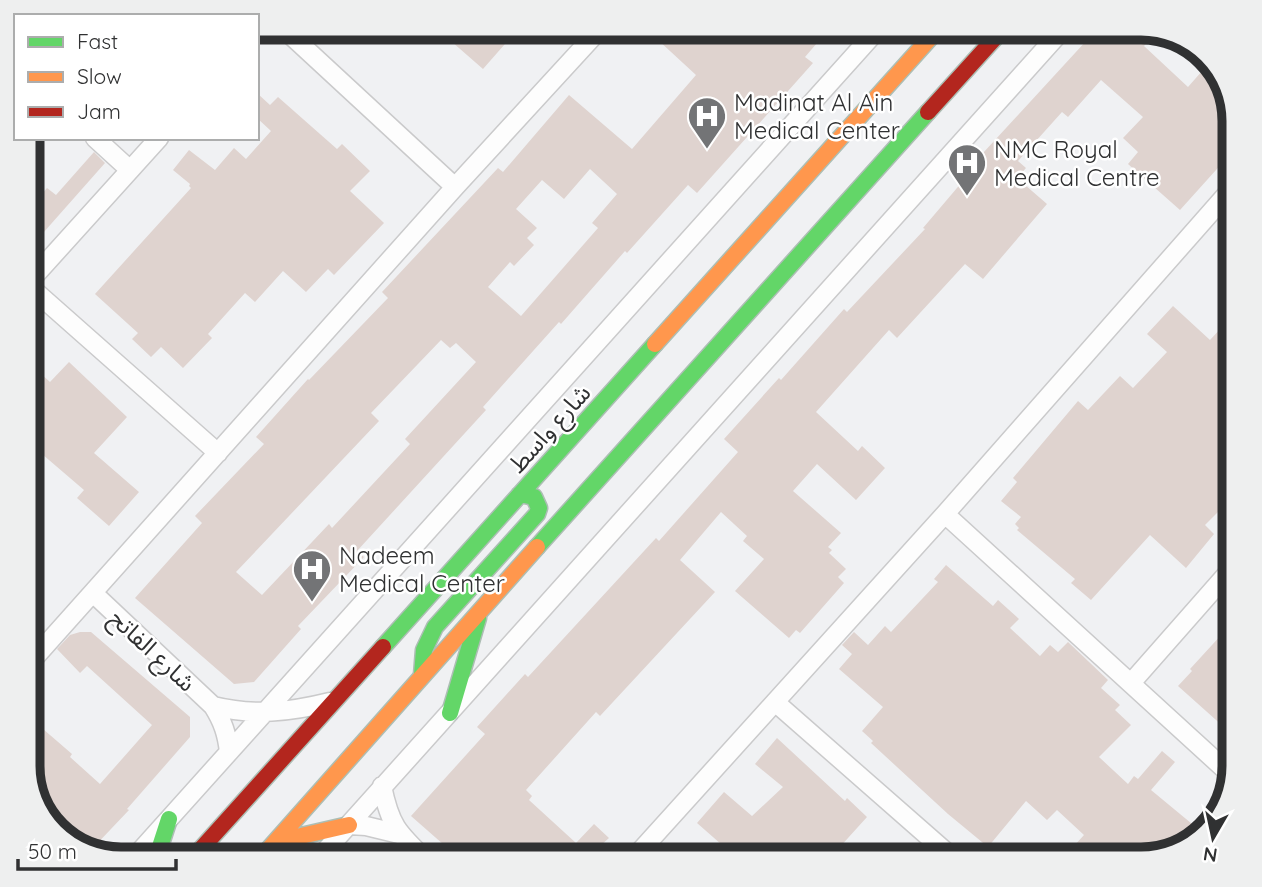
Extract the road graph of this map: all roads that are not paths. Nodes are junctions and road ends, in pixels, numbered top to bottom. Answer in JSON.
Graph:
{"nodes":[{"id":1,"x":296,"y":40,"type":"edge"},
{"id":2,"x":590,"y":40,"type":"edge"},
{"id":3,"x":869,"y":40,"type":"edge"},
{"id":4,"x":928,"y":40,"type":"edge"},
{"id":5,"x":993,"y":40,"type":"edge"},
{"id":6,"x":1053,"y":40,"type":"edge"},
{"id":7,"x":98,"y":140,"type":"edge"},
{"id":8,"x":157,"y":140,"type":"edge"},
{"id":9,"x":131,"y":170,"type":"junction"},
{"id":10,"x":455,"y":187,"type":"junction"},
{"id":11,"x":1222,"y":200,"type":"edge"},
{"id":12,"x":40,"y":271,"type":"edge"},
{"id":13,"x":40,"y":295,"type":"edge"},
{"id":14,"x":218,"y":453,"type":"junction"},
{"id":15,"x":520,"y":494,"type":"junction"},
{"id":16,"x":945,"y":514,"type":"junction"},
{"id":17,"x":1222,"y":580,"type":"edge"},
{"id":18,"x":93,"y":593,"type":"junction"},
{"id":19,"x":480,"y":610,"type":"junction"},
{"id":20,"x":40,"y":652,"type":"edge"},
{"id":21,"x":422,"y":675,"type":"junction"},
{"id":22,"x":1131,"y":683,"type":"junction"},
{"id":23,"x":335,"y":701,"type":"junction"},
{"id":24,"x":775,"y":702,"type":"junction"},
{"id":25,"x":213,"y":706,"type":"junction"},
{"id":26,"x":263,"y":713,"type":"junction"},
{"id":27,"x":450,"y":713,"type":"junction"},
{"id":28,"x":229,"y":752,"type":"junction"},
{"id":29,"x":1222,"y":767,"type":"edge"},
{"id":30,"x":382,"y":786,"type":"junction"},
{"id":31,"x":169,"y":820,"type":"junction"},
{"id":32,"x":224,"y":824,"type":"junction"},
{"id":33,"x":348,"y":825,"type":"junction"},
{"id":34,"x":399,"y":834,"type":"junction"},
{"id":35,"x":275,"y":842,"type":"junction"},
{"id":36,"x":144,"y":847,"type":"edge"},
{"id":37,"x":160,"y":847,"type":"edge"},
{"id":38,"x":203,"y":847,"type":"edge"},
{"id":39,"x":217,"y":847,"type":"edge"},
{"id":40,"x":271,"y":847,"type":"edge"},
{"id":41,"x":329,"y":847,"type":"edge"},
{"id":42,"x":413,"y":847,"type":"edge"},
{"id":43,"x":644,"y":847,"type":"edge"},
{"id":44,"x":940,"y":847,"type":"edge"}],
"edges":[{"from":1,"to":10,"type":"street"},
{"from":2,"to":10,"type":"street"},
{"from":3,"to":26,"type":"street"},
{"from":4,"to":15,"type":"main road","name":"شارع واسط"},
{"from":5,"to":19,"type":"main road"},
{"from":6,"to":27,"type":"street"},
{"from":7,"to":9,"type":"street"},
{"from":8,"to":9,"type":"street"},
{"from":9,"to":12,"type":"street"},
{"from":10,"to":14,"type":"street"},
{"from":11,"to":16,"type":"street"},
{"from":13,"to":14,"type":"street"},
{"from":14,"to":18,"type":"street"},
{"from":15,"to":21,"type":"main road"},
{"from":15,"to":23,"type":"main road","name":"شارع واسط"},
{"from":16,"to":22,"type":"street"},
{"from":16,"to":24,"type":"street"},
{"from":17,"to":22,"type":"street"},
{"from":18,"to":20,"type":"street"},
{"from":18,"to":25,"type":"street","name":"شارع الفاتح"},
{"from":19,"to":21,"type":"main road"},
{"from":19,"to":27,"type":"main road"},
{"from":21,"to":35,"type":"main road"},
{"from":22,"to":29,"type":"street"},
{"from":23,"to":26,"type":"street","name":"شارع الفاتح"},
{"from":23,"to":32,"type":"main road","name":"شارع واسط"},
{"from":24,"to":43,"type":"street"},
{"from":24,"to":44,"type":"street"},
{"from":25,"to":26,"type":"street","name":"شارع الفاتح"},
{"from":25,"to":28,"type":"street","name":"شارع الفاتح"},
{"from":26,"to":28,"type":"street"},
{"from":27,"to":30,"type":"street"},
{"from":28,"to":31,"type":"street"},
{"from":30,"to":33,"type":"street"},
{"from":30,"to":34,"type":"street"},
{"from":31,"to":36,"type":"street"},
{"from":31,"to":37,"type":"main road"},
{"from":32,"to":38,"type":"main road","name":"شارع واسط"},
{"from":32,"to":39,"type":"main road"},
{"from":33,"to":34,"type":"street"},
{"from":33,"to":35,"type":"main road"},
{"from":33,"to":41,"type":"street"},
{"from":34,"to":42,"type":"street"},
{"from":35,"to":40,"type":"main road"}]}
